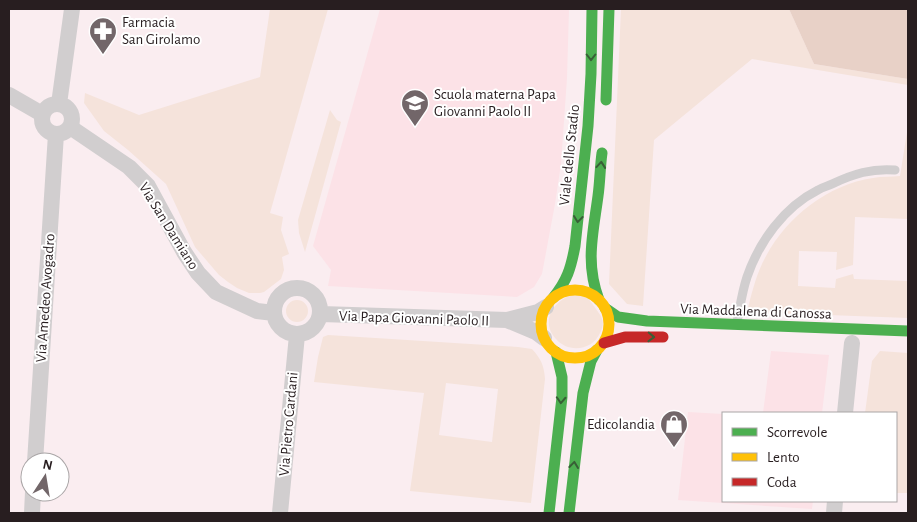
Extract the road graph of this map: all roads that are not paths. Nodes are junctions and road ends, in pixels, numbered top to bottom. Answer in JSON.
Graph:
{"nodes":[{"id":1,"x":72,"y":9,"type":"edge"},
{"id":2,"x":592,"y":9,"type":"edge"},
{"id":3,"x":609,"y":9,"type":"edge"},
{"id":4,"x":9,"y":95,"type":"edge"},
{"id":5,"x":59,"y":104,"type":"junction"},
{"id":6,"x":42,"y":114,"type":"junction"},
{"id":7,"x":605,"y":115,"type":"dead end"},
{"id":8,"x":63,"y":131,"type":"junction"},
{"id":9,"x":602,"y":144,"type":"dead end"},
{"id":10,"x":895,"y":170,"type":"dead end"},
{"id":11,"x":550,"y":303,"type":"junction"},
{"id":12,"x":602,"y":304,"type":"junction"},
{"id":13,"x":274,"y":313,"type":"junction"},
{"id":14,"x":321,"y":314,"type":"junction"},
{"id":15,"x":507,"y":320,"type":"junction"},
{"id":16,"x":736,"y":325,"type":"junction"},
{"id":17,"x":807,"y":328,"type":"junction"},
{"id":18,"x":837,"y":329,"type":"junction"},
{"id":19,"x":908,"y":331,"type":"edge"},
{"id":20,"x":296,"y":335,"type":"junction"},
{"id":21,"x":544,"y":338,"type":"junction"},
{"id":22,"x":675,"y":338,"type":"dead end"},
{"id":23,"x":852,"y":343,"type":"junction"},
{"id":24,"x":600,"y":347,"type":"junction"},
{"id":25,"x":556,"y":352,"type":"junction"},
{"id":26,"x":845,"y":412,"type":"edge"},
{"id":27,"x":36,"y":452,"type":"edge"},
{"id":28,"x":280,"y":513,"type":"edge"},
{"id":29,"x":549,"y":513,"type":"edge"},
{"id":30,"x":569,"y":513,"type":"edge"}],
"edges":[{"from":1,"to":5,"type":"street"},
{"from":2,"to":11,"type":"street","name":"Viale dello Stadio","one_way":true},
{"from":3,"to":7,"type":"street","name":"Viale dello Stadio"},
{"from":4,"to":6,"type":"street","name":"Via San Damiano"},
{"from":5,"to":6,"type":"street"},
{"from":5,"to":8,"type":"street"},
{"from":6,"to":8,"type":"street","name":"Via San Damiano"},
{"from":8,"to":13,"type":"street","name":"Via San Damiano"},
{"from":8,"to":27,"type":"street","name":"Via Amedeo Avogadro"},
{"from":12,"to":9,"type":"street","one_way":true},
{"from":10,"to":16,"type":"lane"},
{"from":11,"to":12,"type":"street"},
{"from":11,"to":15,"type":"street","name":"Via Papa Giovanni Paolo II"},
{"from":11,"to":21,"type":"street","name":"Viale dello Stadio"},
{"from":12,"to":16,"type":"street","name":"Via Maddalena di Canossa"},
{"from":12,"to":24,"type":"street"},
{"from":13,"to":14,"type":"street"},
{"from":13,"to":20,"type":"street"},
{"from":14,"to":15,"type":"street","name":"Via Papa Giovanni Paolo II"},
{"from":14,"to":20,"type":"street"},
{"from":15,"to":21,"type":"street","name":"Via Papa Giovanni Paolo II"},
{"from":16,"to":17,"type":"street","name":"Via Maddalena di Canossa"},
{"from":16,"to":17,"type":"street"},
{"from":17,"to":18,"type":"street","name":"Via Maddalena di Canossa"},
{"from":18,"to":19,"type":"street","name":"Via Maddalena di Canossa"},
{"from":18,"to":23,"type":"street"},
{"from":19,"to":23,"type":"street"},
{"from":20,"to":28,"type":"street","name":"Via Pietro Cardani"},
{"from":21,"to":25,"type":"street"},
{"from":24,"to":22,"type":"street","name":"Via Maddalena di Canossa","one_way":true},
{"from":23,"to":26,"type":"street"},
{"from":24,"to":25,"type":"street"},
{"from":30,"to":24,"type":"street","one_way":true},
{"from":25,"to":29,"type":"street","one_way":true}]}
